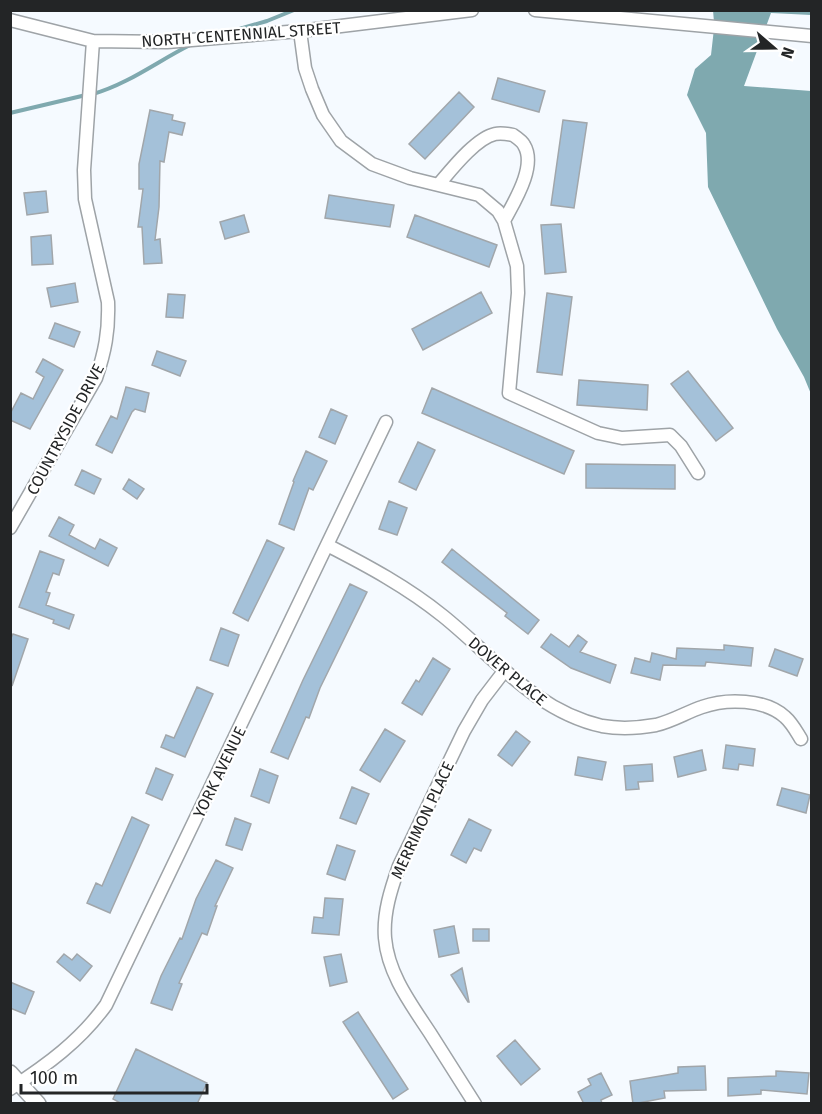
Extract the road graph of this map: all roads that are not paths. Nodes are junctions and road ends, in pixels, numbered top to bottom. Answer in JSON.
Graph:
{"nodes":[{"id":1,"x":472,"y":10,"type":"edge"},
{"id":2,"x":535,"y":10,"type":"edge"},
{"id":3,"x":10,"y":20,"type":"edge"},
{"id":4,"x":300,"y":31,"type":"junction"},
{"id":5,"x":812,"y":36,"type":"edge"},
{"id":6,"x":93,"y":41,"type":"junction"},
{"id":7,"x":439,"y":184,"type":"junction"},
{"id":8,"x":504,"y":221,"type":"junction"},
{"id":9,"x":386,"y":422,"type":"dead end"},
{"id":10,"x":698,"y":473,"type":"dead end"},
{"id":11,"x":10,"y":528,"type":"edge"},
{"id":12,"x":327,"y":545,"type":"junction"},
{"id":13,"x":505,"y":670,"type":"junction"},
{"id":14,"x":801,"y":739,"type":"dead end"},
{"id":15,"x":14,"y":1082,"type":"edge"},
{"id":16,"x":38,"y":1104,"type":"edge"},
{"id":17,"x":475,"y":1104,"type":"edge"}],
"edges":[{"from":1,"to":4,"type":"street","name":"NORTH CENTENNIAL STREET"},
{"from":2,"to":5,"type":"street"},
{"from":3,"to":6,"type":"street","name":"NORTH CENTENNIAL STREET"},
{"from":4,"to":6,"type":"street","name":"NORTH CENTENNIAL STREET"},
{"from":4,"to":7,"type":"street"},
{"from":6,"to":11,"type":"street","name":"COUNTRYSIDE DRIVE"},
{"from":7,"to":8,"type":"street"},
{"from":7,"to":8,"type":"street"},
{"from":8,"to":10,"type":"street"},
{"from":9,"to":12,"type":"street","name":"YORK AVENUE"},
{"from":12,"to":13,"type":"street","name":"DOVER PLACE"},
{"from":12,"to":15,"type":"street","name":"YORK AVENUE"},
{"from":13,"to":14,"type":"street","name":"DOVER PLACE"},
{"from":13,"to":17,"type":"street","name":"MERRIMON PLACE"},
{"from":15,"to":16,"type":"main road"}]}
